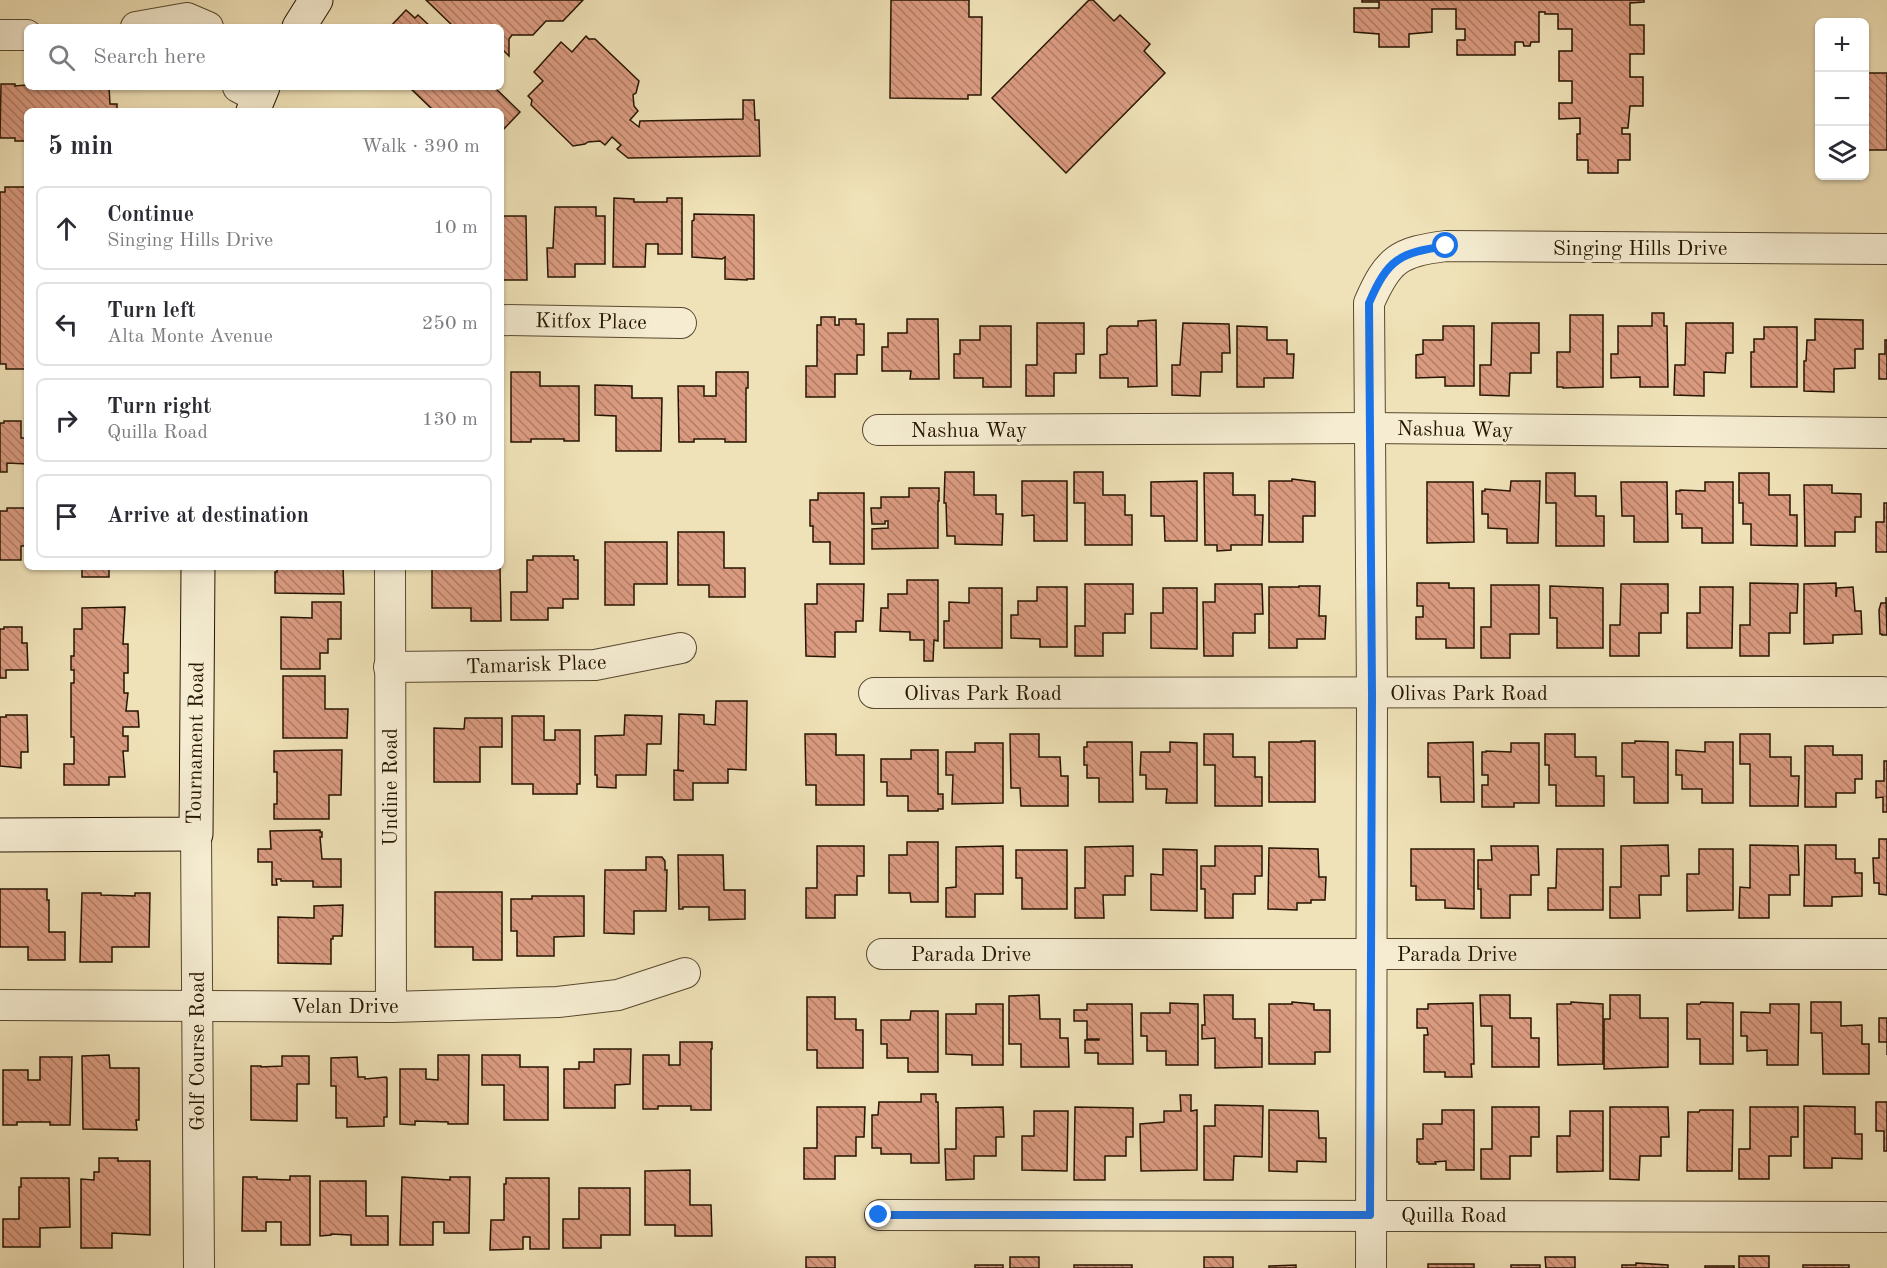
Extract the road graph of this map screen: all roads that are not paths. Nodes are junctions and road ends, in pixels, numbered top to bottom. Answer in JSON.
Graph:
{"nodes":[{"id":1,"x":316,"y":0,"type":"edge"},
{"id":2,"x":148,"y":20,"type":"edge"},
{"id":3,"x":201,"y":24,"type":"edge"},
{"id":4,"x":301,"y":24,"type":"edge"},
{"id":5,"x":0,"y":35,"type":"edge"},
{"id":6,"x":24,"y":35,"type":"edge"},
{"id":7,"x":1887,"y":249,"type":"edge"},
{"id":8,"x":504,"y":320,"type":"edge"},
{"id":9,"x":681,"y":323,"type":"dead end"},
{"id":10,"x":1370,"y":428,"type":"junction"},
{"id":11,"x":878,"y":430,"type":"dead end"},
{"id":12,"x":1887,"y":433,"type":"edge"},
{"id":13,"x":198,"y":570,"type":"edge"},
{"id":14,"x":390,"y":570,"type":"edge"},
{"id":15,"x":681,"y":648,"type":"dead end"},
{"id":16,"x":390,"y":667,"type":"junction"},
{"id":17,"x":1883,"y":692,"type":"dead end"},
{"id":18,"x":874,"y":693,"type":"dead end"},
{"id":19,"x":1372,"y":694,"type":"junction"},
{"id":20,"x":196,"y":834,"type":"junction"},
{"id":21,"x":0,"y":835,"type":"edge"},
{"id":22,"x":882,"y":954,"type":"dead end"},
{"id":23,"x":1371,"y":954,"type":"junction"},
{"id":24,"x":1887,"y":954,"type":"edge"},
{"id":25,"x":686,"y":973,"type":"dead end"},
{"id":26,"x":0,"y":1005,"type":"edge"},
{"id":27,"x":196,"y":1006,"type":"junction"},
{"id":28,"x":391,"y":1007,"type":"junction"},
{"id":29,"x":879,"y":1215,"type":"dead end"},
{"id":30,"x":1370,"y":1215,"type":"junction"},
{"id":31,"x":1884,"y":1217,"type":"dead end"},
{"id":32,"x":198,"y":1268,"type":"edge"},
{"id":33,"x":1371,"y":1268,"type":"edge"}],
"edges":[{"from":1,"to":4,"type":"street"},
{"from":2,"to":3,"type":"street"},
{"from":5,"to":6,"type":"street"},
{"from":7,"to":10,"type":"street","name":"Singing Hills Drive"},
{"from":8,"to":9,"type":"street","name":"Kitfox Place"},
{"from":10,"to":11,"type":"street","name":"Nashua Way"},
{"from":10,"to":12,"type":"street","name":"Nashua Way"},
{"from":10,"to":19,"type":"street"},
{"from":13,"to":20,"type":"street","name":"Tournament Road"},
{"from":14,"to":16,"type":"street","name":"Undine Road"},
{"from":15,"to":16,"type":"street","name":"Tamarisk Place"},
{"from":16,"to":28,"type":"street","name":"Undine Road"},
{"from":17,"to":19,"type":"street","name":"Olivas Park Road"},
{"from":18,"to":19,"type":"street","name":"Olivas Park Road"},
{"from":19,"to":23,"type":"street"},
{"from":20,"to":21,"type":"street","name":"Tournament Road"},
{"from":20,"to":27,"type":"street","name":"Golf Course Road"},
{"from":22,"to":23,"type":"street","name":"Parada Drive"},
{"from":23,"to":24,"type":"street","name":"Parada Drive"},
{"from":23,"to":30,"type":"street"},
{"from":25,"to":28,"type":"street","name":"Velan Drive"},
{"from":26,"to":27,"type":"street","name":"Velan Drive"},
{"from":27,"to":28,"type":"street","name":"Velan Drive"},
{"from":27,"to":32,"type":"street","name":"Golf Course Road"},
{"from":29,"to":30,"type":"street","name":"Quilla Road"},
{"from":30,"to":31,"type":"street","name":"Quilla Road"},
{"from":30,"to":33,"type":"street"}]}
